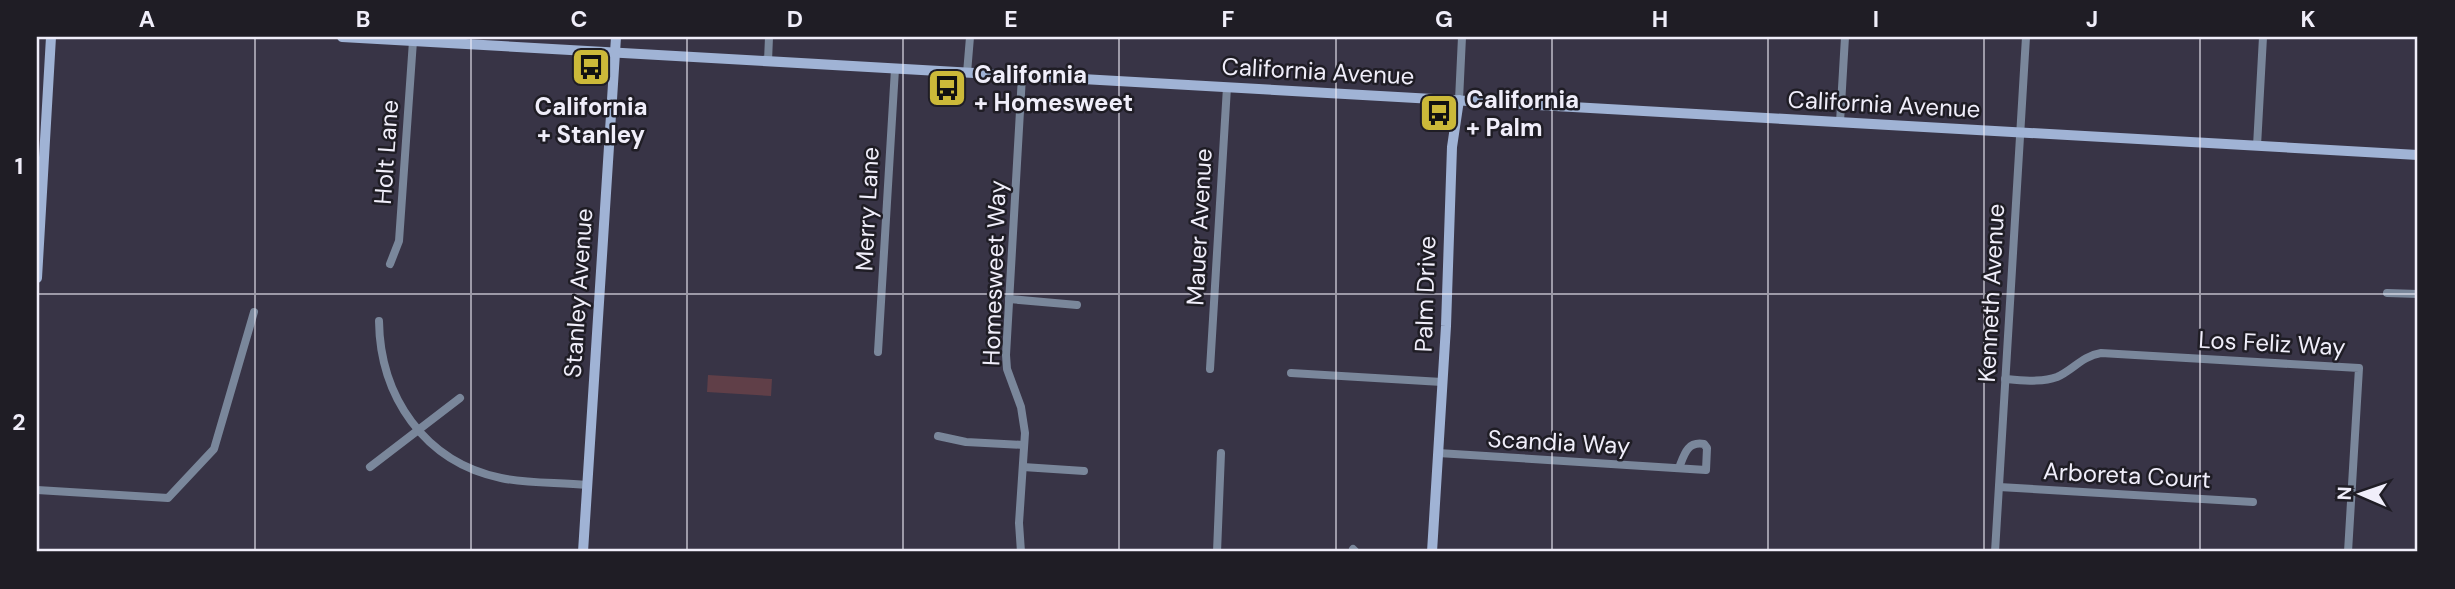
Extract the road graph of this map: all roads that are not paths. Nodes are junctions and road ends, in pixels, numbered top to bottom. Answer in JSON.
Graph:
{"nodes":[{"id":1,"x":51,"y":37,"type":"edge"},
{"id":2,"x":342,"y":37,"type":"edge"},
{"id":3,"x":616,"y":37,"type":"edge"},
{"id":4,"x":769,"y":37,"type":"edge"},
{"id":5,"x":970,"y":37,"type":"edge"},
{"id":6,"x":1462,"y":37,"type":"edge"},
{"id":7,"x":1845,"y":37,"type":"edge"},
{"id":8,"x":2026,"y":37,"type":"edge"},
{"id":9,"x":2263,"y":37,"type":"edge"},
{"id":10,"x":413,"y":41,"type":"junction"},
{"id":11,"x":615,"y":53,"type":"junction"},
{"id":12,"x":768,"y":61,"type":"junction"},
{"id":13,"x":895,"y":69,"type":"junction"},
{"id":14,"x":967,"y":73,"type":"junction"},
{"id":15,"x":1022,"y":76,"type":"junction"},
{"id":16,"x":1227,"y":87,"type":"junction"},
{"id":17,"x":1459,"y":100,"type":"junction"},
{"id":18,"x":1840,"y":122,"type":"junction"},
{"id":19,"x":2020,"y":132,"type":"junction"},
{"id":20,"x":2257,"y":146,"type":"junction"},
{"id":21,"x":2418,"y":155,"type":"edge"},
{"id":22,"x":390,"y":264,"type":"dead end"},
{"id":23,"x":37,"y":278,"type":"edge"},
{"id":24,"x":2387,"y":293,"type":"dead end"},
{"id":25,"x":2418,"y":295,"type":"edge"},
{"id":26,"x":1009,"y":299,"type":"junction"},
{"id":27,"x":1077,"y":304,"type":"dead end"},
{"id":28,"x":254,"y":312,"type":"dead end"},
{"id":29,"x":379,"y":321,"type":"dead end"},
{"id":30,"x":878,"y":352,"type":"dead end"},
{"id":31,"x":1210,"y":369,"type":"dead end"},
{"id":32,"x":1291,"y":373,"type":"dead end"},
{"id":33,"x":2006,"y":379,"type":"junction"},
{"id":34,"x":1442,"y":382,"type":"junction"},
{"id":35,"x":460,"y":398,"type":"dead end"},
{"id":36,"x":418,"y":431,"type":"junction"},
{"id":37,"x":938,"y":436,"type":"dead end"},
{"id":38,"x":1024,"y":445,"type":"junction"},
{"id":39,"x":1221,"y":453,"type":"dead end"},
{"id":40,"x":1438,"y":453,"type":"junction"},
{"id":41,"x":370,"y":467,"type":"dead end"},
{"id":42,"x":1023,"y":467,"type":"junction"},
{"id":43,"x":1679,"y":468,"type":"dead end"},
{"id":44,"x":1084,"y":471,"type":"dead end"},
{"id":45,"x":587,"y":485,"type":"junction"},
{"id":46,"x":1999,"y":487,"type":"junction"},
{"id":47,"x":37,"y":490,"type":"edge"},
{"id":48,"x":2253,"y":502,"type":"dead end"},
{"id":49,"x":583,"y":552,"type":"edge"},
{"id":50,"x":1021,"y":552,"type":"edge"},
{"id":51,"x":1217,"y":552,"type":"edge"},
{"id":52,"x":1432,"y":552,"type":"edge"},
{"id":53,"x":1995,"y":552,"type":"edge"},
{"id":54,"x":2348,"y":552,"type":"edge"}],
"edges":[{"from":1,"to":23,"type":"street"},
{"from":2,"to":10,"type":"street","name":"California Avenue"},
{"from":3,"to":11,"type":"street","name":"Stanley Avenue"},
{"from":4,"to":12,"type":"street"},
{"from":5,"to":14,"type":"street"},
{"from":6,"to":17,"type":"street","name":"Palm Drive"},
{"from":7,"to":18,"type":"street"},
{"from":8,"to":19,"type":"street","name":"Kenneth Avenue"},
{"from":9,"to":20,"type":"street"},
{"from":10,"to":11,"type":"street","name":"California Avenue"},
{"from":10,"to":22,"type":"street","name":"Holt Lane"},
{"from":11,"to":12,"type":"street","name":"California Avenue"},
{"from":11,"to":45,"type":"street","name":"Stanley Avenue"},
{"from":12,"to":13,"type":"street","name":"California Avenue"},
{"from":13,"to":14,"type":"street","name":"California Avenue"},
{"from":13,"to":30,"type":"street","name":"Merry Lane"},
{"from":14,"to":15,"type":"street","name":"California Avenue"},
{"from":15,"to":16,"type":"street","name":"California Avenue"},
{"from":15,"to":26,"type":"street","name":"Homesweet Way"},
{"from":16,"to":17,"type":"street","name":"California Avenue"},
{"from":16,"to":31,"type":"street","name":"Mauer Avenue"},
{"from":17,"to":18,"type":"street","name":"California Avenue"},
{"from":17,"to":34,"type":"street","name":"Palm Drive"},
{"from":18,"to":19,"type":"street","name":"California Avenue"},
{"from":19,"to":20,"type":"street","name":"California Avenue"},
{"from":19,"to":33,"type":"street","name":"Kenneth Avenue"},
{"from":20,"to":21,"type":"street","name":"California Avenue"},
{"from":24,"to":25,"type":"street"},
{"from":26,"to":27,"type":"street"},
{"from":26,"to":38,"type":"street","name":"Homesweet Way"},
{"from":28,"to":47,"type":"street"},
{"from":29,"to":36,"type":"street"},
{"from":32,"to":34,"type":"street"},
{"from":33,"to":46,"type":"street","name":"Kenneth Avenue"},
{"from":33,"to":54,"type":"street","name":"Los Feliz Way"},
{"from":34,"to":40,"type":"street","name":"Palm Drive"},
{"from":35,"to":36,"type":"street"},
{"from":36,"to":41,"type":"street"},
{"from":36,"to":45,"type":"street"},
{"from":37,"to":38,"type":"street"},
{"from":38,"to":42,"type":"street","name":"Homesweet Way"},
{"from":39,"to":51,"type":"street"},
{"from":40,"to":43,"type":"street","name":"Scandia Way"},
{"from":40,"to":52,"type":"street","name":"Palm Drive"},
{"from":42,"to":44,"type":"street"},
{"from":42,"to":50,"type":"street","name":"Homesweet Way"},
{"from":45,"to":49,"type":"street","name":"Stanley Avenue"},
{"from":46,"to":48,"type":"street","name":"Arboreta Court"},
{"from":46,"to":53,"type":"street","name":"Kenneth Avenue"}]}
